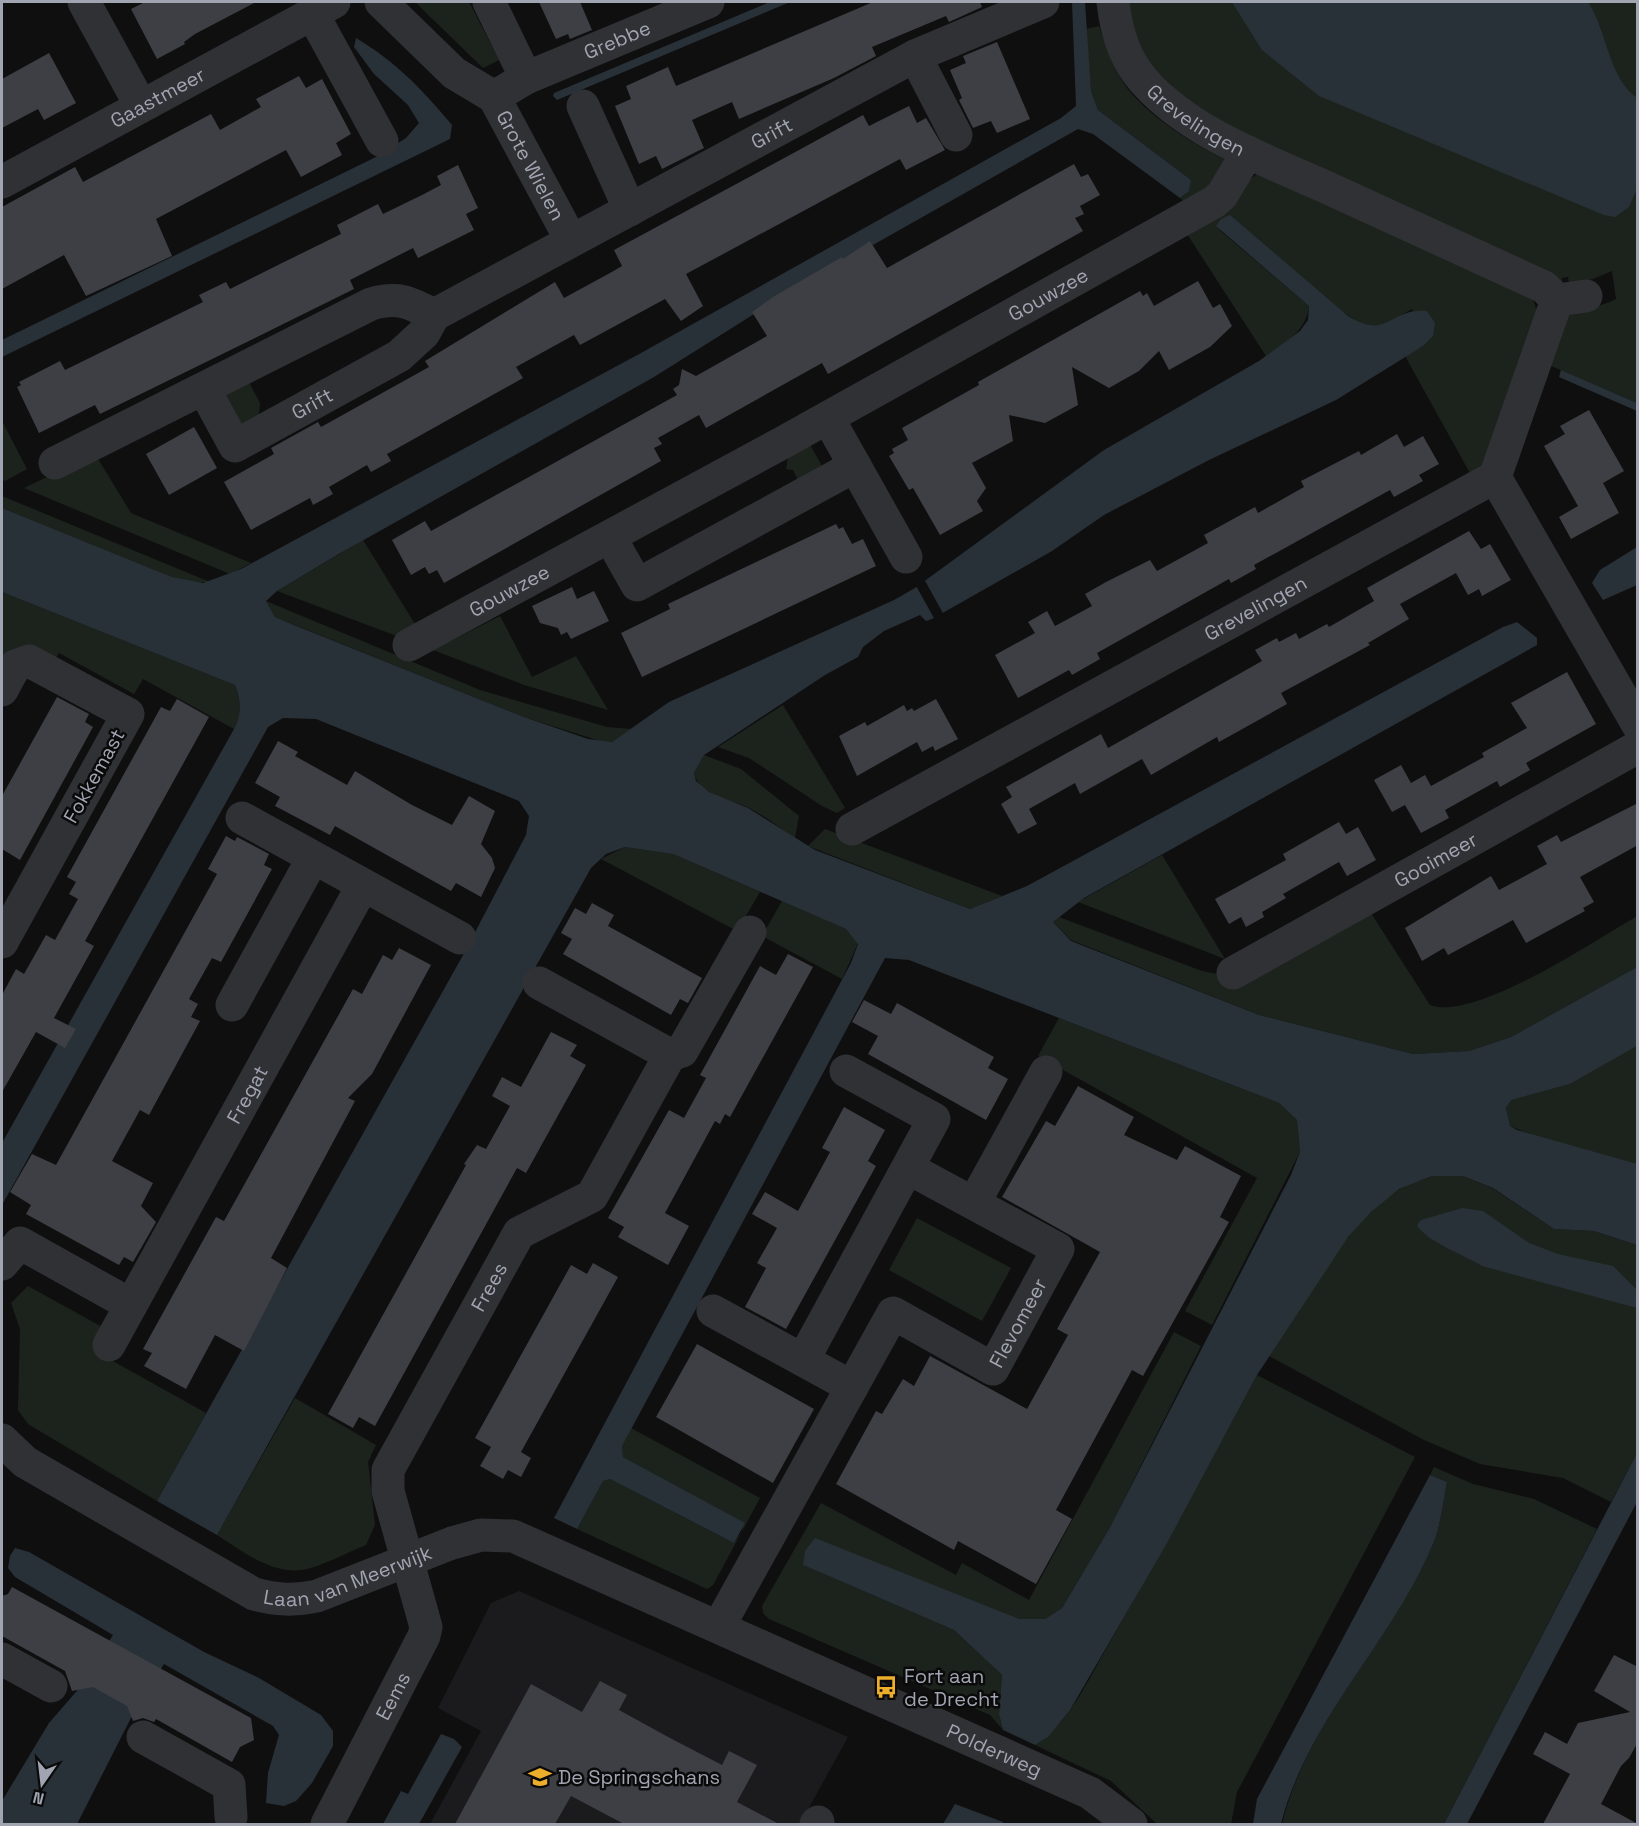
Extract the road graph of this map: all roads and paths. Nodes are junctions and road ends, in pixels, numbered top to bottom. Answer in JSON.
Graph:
{"nodes":[{"id":1,"x":84,"y":2,"type":"edge"},
{"id":2,"x":381,"y":2,"type":"edge"},
{"id":3,"x":489,"y":2,"type":"edge"},
{"id":4,"x":708,"y":2,"type":"edge"},
{"id":5,"x":1043,"y":2,"type":"edge"},
{"id":6,"x":1113,"y":2,"type":"edge"},
{"id":7,"x":323,"y":7,"type":"edge"},
{"id":8,"x":915,"y":56,"type":"junction"},
{"id":9,"x":526,"y":78,"type":"junction"},
{"id":10,"x":494,"y":97,"type":"junction"},
{"id":11,"x":141,"y":106,"type":"junction"},
{"id":12,"x":583,"y":106,"type":"dead end"},
{"id":13,"x":956,"y":135,"type":"dead end"},
{"id":14,"x":382,"y":141,"type":"dead end"},
{"id":15,"x":1248,"y":152,"type":"junction"},
{"id":16,"x":2,"y":182,"type":"edge"},
{"id":17,"x":630,"y":210,"type":"junction"},
{"id":18,"x":571,"y":240,"type":"junction"},
{"id":19,"x":434,"y":315,"type":"junction"},
{"id":20,"x":204,"y":389,"type":"junction"},
{"id":21,"x":828,"y":418,"type":"junction"},
{"id":22,"x":55,"y":463,"type":"dead end"},
{"id":23,"x":855,"y":466,"type":"junction"},
{"id":24,"x":1495,"y":477,"type":"junction"},
{"id":25,"x":610,"y":537,"type":"junction"},
{"id":26,"x":906,"y":557,"type":"dead end"},
{"id":27,"x":409,"y":645,"type":"dead end"},
{"id":28,"x":2,"y":690,"type":"edge"},
{"id":29,"x":1638,"y":725,"type":"edge"},
{"id":30,"x":1638,"y":747,"type":"edge"},
{"id":31,"x":242,"y":818,"type":"dead end"},
{"id":32,"x":852,"y":829,"type":"dead end"},
{"id":33,"x":313,"y":858,"type":"junction"},
{"id":34,"x":363,"y":885,"type":"junction"},
{"id":35,"x":750,"y":932,"type":"dead end"},
{"id":36,"x":460,"y":938,"type":"dead end"},
{"id":37,"x":2,"y":942,"type":"edge"},
{"id":38,"x":1233,"y":972,"type":"dead end"},
{"id":39,"x":539,"y":983,"type":"dead end"},
{"id":40,"x":232,"y":1005,"type":"dead end"},
{"id":41,"x":670,"y":1055,"type":"junction"},
{"id":42,"x":846,"y":1071,"type":"dead end"},
{"id":43,"x":1046,"y":1072,"type":"dead end"},
{"id":44,"x":908,"y":1168,"type":"junction"},
{"id":45,"x":974,"y":1203,"type":"junction"},
{"id":46,"x":2,"y":1264,"type":"edge"},
{"id":47,"x":131,"y":1305,"type":"junction"},
{"id":48,"x":713,"y":1311,"type":"dead end"},
{"id":49,"x":109,"y":1345,"type":"dead end"},
{"id":50,"x":803,"y":1360,"type":"junction"},
{"id":51,"x":852,"y":1387,"type":"junction"},
{"id":52,"x":2,"y":1440,"type":"edge"},
{"id":53,"x":406,"y":1561,"type":"junction"},
{"id":54,"x":718,"y":1626,"type":"junction"},
{"id":55,"x":2,"y":1659,"type":"edge"},
{"id":56,"x":51,"y":1686,"type":"dead end"},
{"id":57,"x":143,"y":1737,"type":"dead end"},
{"id":58,"x":234,"y":1822,"type":"edge"},
{"id":59,"x":327,"y":1824,"type":"edge"},
{"id":60,"x":1131,"y":1824,"type":"edge"}],
"edges":[{"from":1,"to":11,"type":"street"},
{"from":2,"to":10,"type":"street","name":"Grote Wielen"},
{"from":3,"to":9,"type":"street"},
{"from":4,"to":9,"type":"street","name":"Grebbe"},
{"from":5,"to":8,"type":"street","name":"Grift"},
{"from":6,"to":15,"type":"street","name":"Grevelingen"},
{"from":7,"to":11,"type":"street","name":"Gaastmeer"},
{"from":7,"to":14,"type":"street","name":"Gaastmeer"},
{"from":8,"to":13,"type":"street"},
{"from":8,"to":17,"type":"street","name":"Grift"},
{"from":9,"to":10,"type":"street","name":"Grebbe"},
{"from":10,"to":18,"type":"street","name":"Grote Wielen"},
{"from":11,"to":16,"type":"street","name":"Gaastmeer"},
{"from":12,"to":17,"type":"street"},
{"from":15,"to":21,"type":"street","name":"Gouwzee"},
{"from":15,"to":24,"type":"street","name":"Grevelingen"},
{"from":17,"to":18,"type":"street","name":"Grift"},
{"from":18,"to":19,"type":"street","name":"Grift"},
{"from":19,"to":20,"type":"street"},
{"from":19,"to":20,"type":"street","name":"Grift"},
{"from":20,"to":22,"type":"street"},
{"from":21,"to":23,"type":"street"},
{"from":21,"to":25,"type":"street","name":"Gouwzee"},
{"from":23,"to":25,"type":"street"},
{"from":23,"to":26,"type":"street"},
{"from":24,"to":29,"type":"street"},
{"from":24,"to":32,"type":"street","name":"Grevelingen"},
{"from":25,"to":27,"type":"street","name":"Gouwzee"},
{"from":28,"to":37,"type":"street","name":"Fokkemast"},
{"from":30,"to":38,"type":"street","name":"Gooimeer"},
{"from":31,"to":33,"type":"street"},
{"from":33,"to":34,"type":"street"},
{"from":33,"to":40,"type":"street"},
{"from":34,"to":36,"type":"street"},
{"from":34,"to":47,"type":"street","name":"Fregat"},
{"from":35,"to":41,"type":"street","name":"Frees"},
{"from":39,"to":41,"type":"street"},
{"from":41,"to":53,"type":"street","name":"Frees"},
{"from":42,"to":44,"type":"street"},
{"from":43,"to":45,"type":"street"},
{"from":44,"to":45,"type":"street","name":"Flevomeer"},
{"from":44,"to":50,"type":"street"},
{"from":45,"to":51,"type":"street","name":"Flevomeer"},
{"from":46,"to":47,"type":"street"},
{"from":47,"to":49,"type":"street","name":"Fregat"},
{"from":48,"to":50,"type":"street"},
{"from":50,"to":51,"type":"street"},
{"from":51,"to":54,"type":"street","name":"Flevomeer"},
{"from":52,"to":53,"type":"street","name":"Laan van Meerwijk"},
{"from":53,"to":54,"type":"street","name":"Laan van Meerwijk"},
{"from":53,"to":59,"type":"street","name":"Eems"},
{"from":54,"to":60,"type":"street","name":"Polderweg"},
{"from":55,"to":56,"type":"street"},
{"from":57,"to":58,"type":"street"}]}
